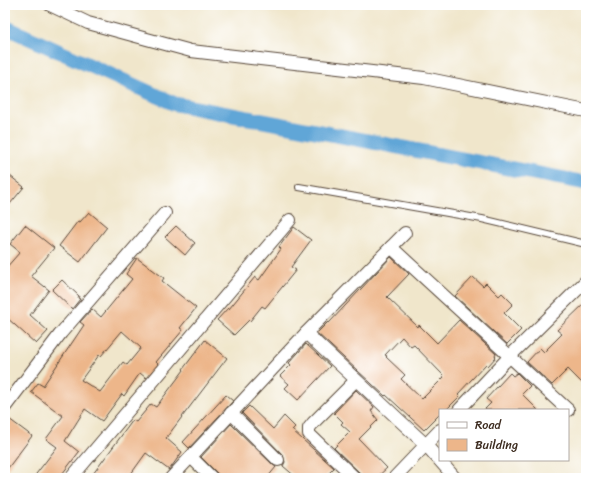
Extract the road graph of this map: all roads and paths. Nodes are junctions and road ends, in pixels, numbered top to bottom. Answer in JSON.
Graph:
{"nodes":[{"id":1,"x":50,"y":5,"type":"edge"},
{"id":2,"x":586,"y":111,"type":"edge"},
{"id":3,"x":299,"y":187,"type":"dead end"},
{"id":4,"x":165,"y":213,"type":"dead end"},
{"id":5,"x":290,"y":220,"type":"dead end"},
{"id":6,"x":405,"y":233,"type":"dead end"},
{"id":7,"x":586,"y":244,"type":"edge"},
{"id":8,"x":391,"y":248,"type":"junction"},
{"id":9,"x":586,"y":281,"type":"edge"},
{"id":10,"x":306,"y":333,"type":"junction"},
{"id":11,"x":510,"y":356,"type":"junction"},
{"id":12,"x":356,"y":380,"type":"junction"},
{"id":13,"x":5,"y":407,"type":"edge"},
{"id":14,"x":460,"y":409,"type":"edge"},
{"id":15,"x":566,"y":409,"type":"edge"},
{"id":16,"x":231,"y":413,"type":"junction"},
{"id":17,"x":439,"y":431,"type":"edge"},
{"id":18,"x":426,"y":445,"type":"junction"},
{"id":19,"x":191,"y":456,"type":"junction"},
{"id":20,"x":278,"y":460,"type":"dead end"},
{"id":21,"x":439,"y":460,"type":"edge"},
{"id":22,"x":440,"y":461,"type":"edge"},
{"id":23,"x":71,"y":478,"type":"edge"},
{"id":24,"x":171,"y":478,"type":"edge"},
{"id":25,"x":212,"y":478,"type":"edge"},
{"id":26,"x":355,"y":478,"type":"edge"},
{"id":27,"x":394,"y":478,"type":"edge"},
{"id":28,"x":455,"y":478,"type":"edge"}],
"edges":[{"from":1,"to":2,"type":"street"},
{"from":3,"to":7,"type":"lane"},
{"from":4,"to":13,"type":"street"},
{"from":5,"to":23,"type":"street"},
{"from":6,"to":8,"type":"street"},
{"from":8,"to":10,"type":"street"},
{"from":8,"to":11,"type":"street"},
{"from":9,"to":11,"type":"street"},
{"from":10,"to":12,"type":"street"},
{"from":10,"to":16,"type":"street"},
{"from":11,"to":14,"type":"street"},
{"from":11,"to":15,"type":"street"},
{"from":12,"to":18,"type":"street"},
{"from":12,"to":26,"type":"street"},
{"from":16,"to":19,"type":"street"},
{"from":16,"to":20,"type":"street"},
{"from":17,"to":18,"type":"street"},
{"from":18,"to":21,"type":"street"},
{"from":18,"to":27,"type":"street"},
{"from":19,"to":24,"type":"street"},
{"from":19,"to":25,"type":"street"},
{"from":22,"to":28,"type":"street"}]}
